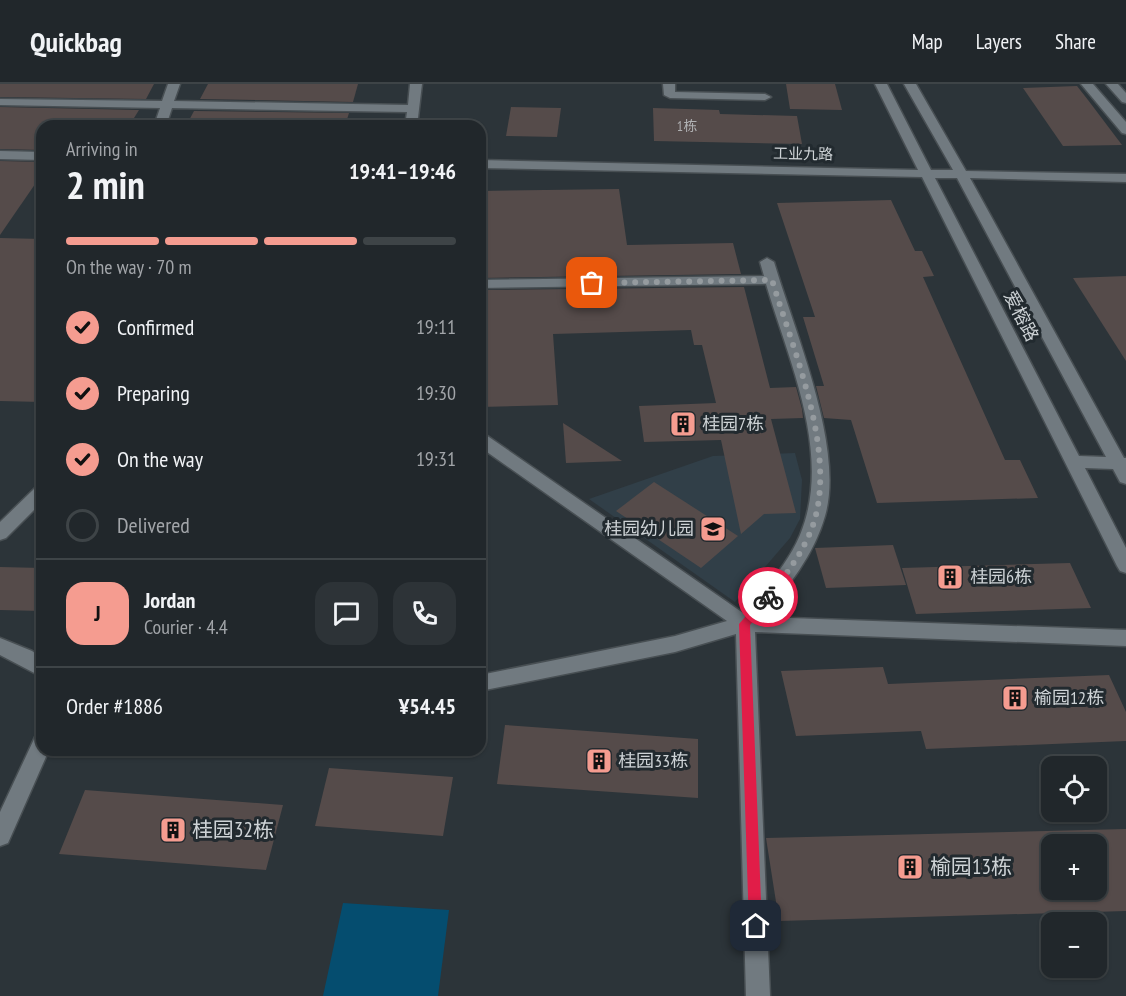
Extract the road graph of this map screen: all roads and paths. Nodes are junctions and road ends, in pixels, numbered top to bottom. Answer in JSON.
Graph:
{"nodes":[{"id":1,"x":174,"y":84,"type":"edge"},
{"id":2,"x":416,"y":84,"type":"edge"},
{"id":3,"x":669,"y":84,"type":"edge"},
{"id":4,"x":881,"y":84,"type":"edge"},
{"id":5,"x":910,"y":84,"type":"edge"},
{"id":6,"x":1088,"y":84,"type":"edge"},
{"id":7,"x":1112,"y":84,"type":"edge"},
{"id":8,"x":765,"y":97,"type":"dead end"},
{"id":9,"x":1126,"y":100,"type":"edge"},
{"id":10,"x":0,"y":102,"type":"edge"},
{"id":11,"x":166,"y":105,"type":"junction"},
{"id":12,"x":413,"y":109,"type":"junction"},
{"id":13,"x":162,"y":120,"type":"edge"},
{"id":14,"x":412,"y":120,"type":"edge"},
{"id":15,"x":1126,"y":130,"type":"edge"},
{"id":16,"x":0,"y":155,"type":"edge"},
{"id":17,"x":36,"y":156,"type":"edge"},
{"id":18,"x":486,"y":164,"type":"edge"},
{"id":19,"x":927,"y":172,"type":"junction"},
{"id":20,"x":962,"y":173,"type":"junction"},
{"id":21,"x":1126,"y":178,"type":"edge"},
{"id":22,"x":767,"y":262,"type":"dead end"},
{"id":23,"x":772,"y":280,"type":"junction"},
{"id":24,"x":486,"y":284,"type":"edge"},
{"id":25,"x":486,"y":443,"type":"edge"},
{"id":26,"x":1073,"y":462,"type":"junction"},
{"id":27,"x":1123,"y":468,"type":"edge"},
{"id":28,"x":36,"y":497,"type":"edge"},
{"id":29,"x":0,"y":533,"type":"edge"},
{"id":30,"x":1126,"y":566,"type":"edge"},
{"id":31,"x":745,"y":624,"type":"junction"},
{"id":32,"x":1126,"y":638,"type":"edge"},
{"id":33,"x":0,"y":646,"type":"edge"},
{"id":34,"x":36,"y":665,"type":"edge"},
{"id":35,"x":486,"y":682,"type":"edge"},
{"id":36,"x":36,"y":756,"type":"edge"},
{"id":37,"x":0,"y":836,"type":"edge"},
{"id":38,"x":758,"y":996,"type":"edge"}],
"edges":[{"from":1,"to":11,"type":"street"},
{"from":2,"to":12,"type":"street"},
{"from":3,"to":8,"type":"street"},
{"from":4,"to":19,"type":"street","name":"爱榕路"},
{"from":5,"to":20,"type":"street","name":"爱榕路"},
{"from":6,"to":15,"type":"street"},
{"from":7,"to":9,"type":"street"},
{"from":10,"to":11,"type":"street"},
{"from":11,"to":12,"type":"street"},
{"from":11,"to":13,"type":"street"},
{"from":12,"to":14,"type":"street"},
{"from":16,"to":17,"type":"street"},
{"from":18,"to":19,"type":"street","name":"工业九路"},
{"from":19,"to":20,"type":"street","name":"工业九路"},
{"from":19,"to":26,"type":"street","name":"爱榕路"},
{"from":20,"to":21,"type":"street","name":"工业九路"},
{"from":20,"to":27,"type":"street","name":"爱榕路"},
{"from":22,"to":23,"type":"street"},
{"from":23,"to":24,"type":"street"},
{"from":23,"to":31,"type":"street"},
{"from":25,"to":31,"type":"street"},
{"from":26,"to":27,"type":"street"},
{"from":26,"to":30,"type":"street","name":"爱榕路"},
{"from":28,"to":29,"type":"street"},
{"from":31,"to":32,"type":"street"},
{"from":31,"to":35,"type":"street"},
{"from":31,"to":38,"type":"street"},
{"from":33,"to":34,"type":"street"},
{"from":36,"to":37,"type":"street"}]}
